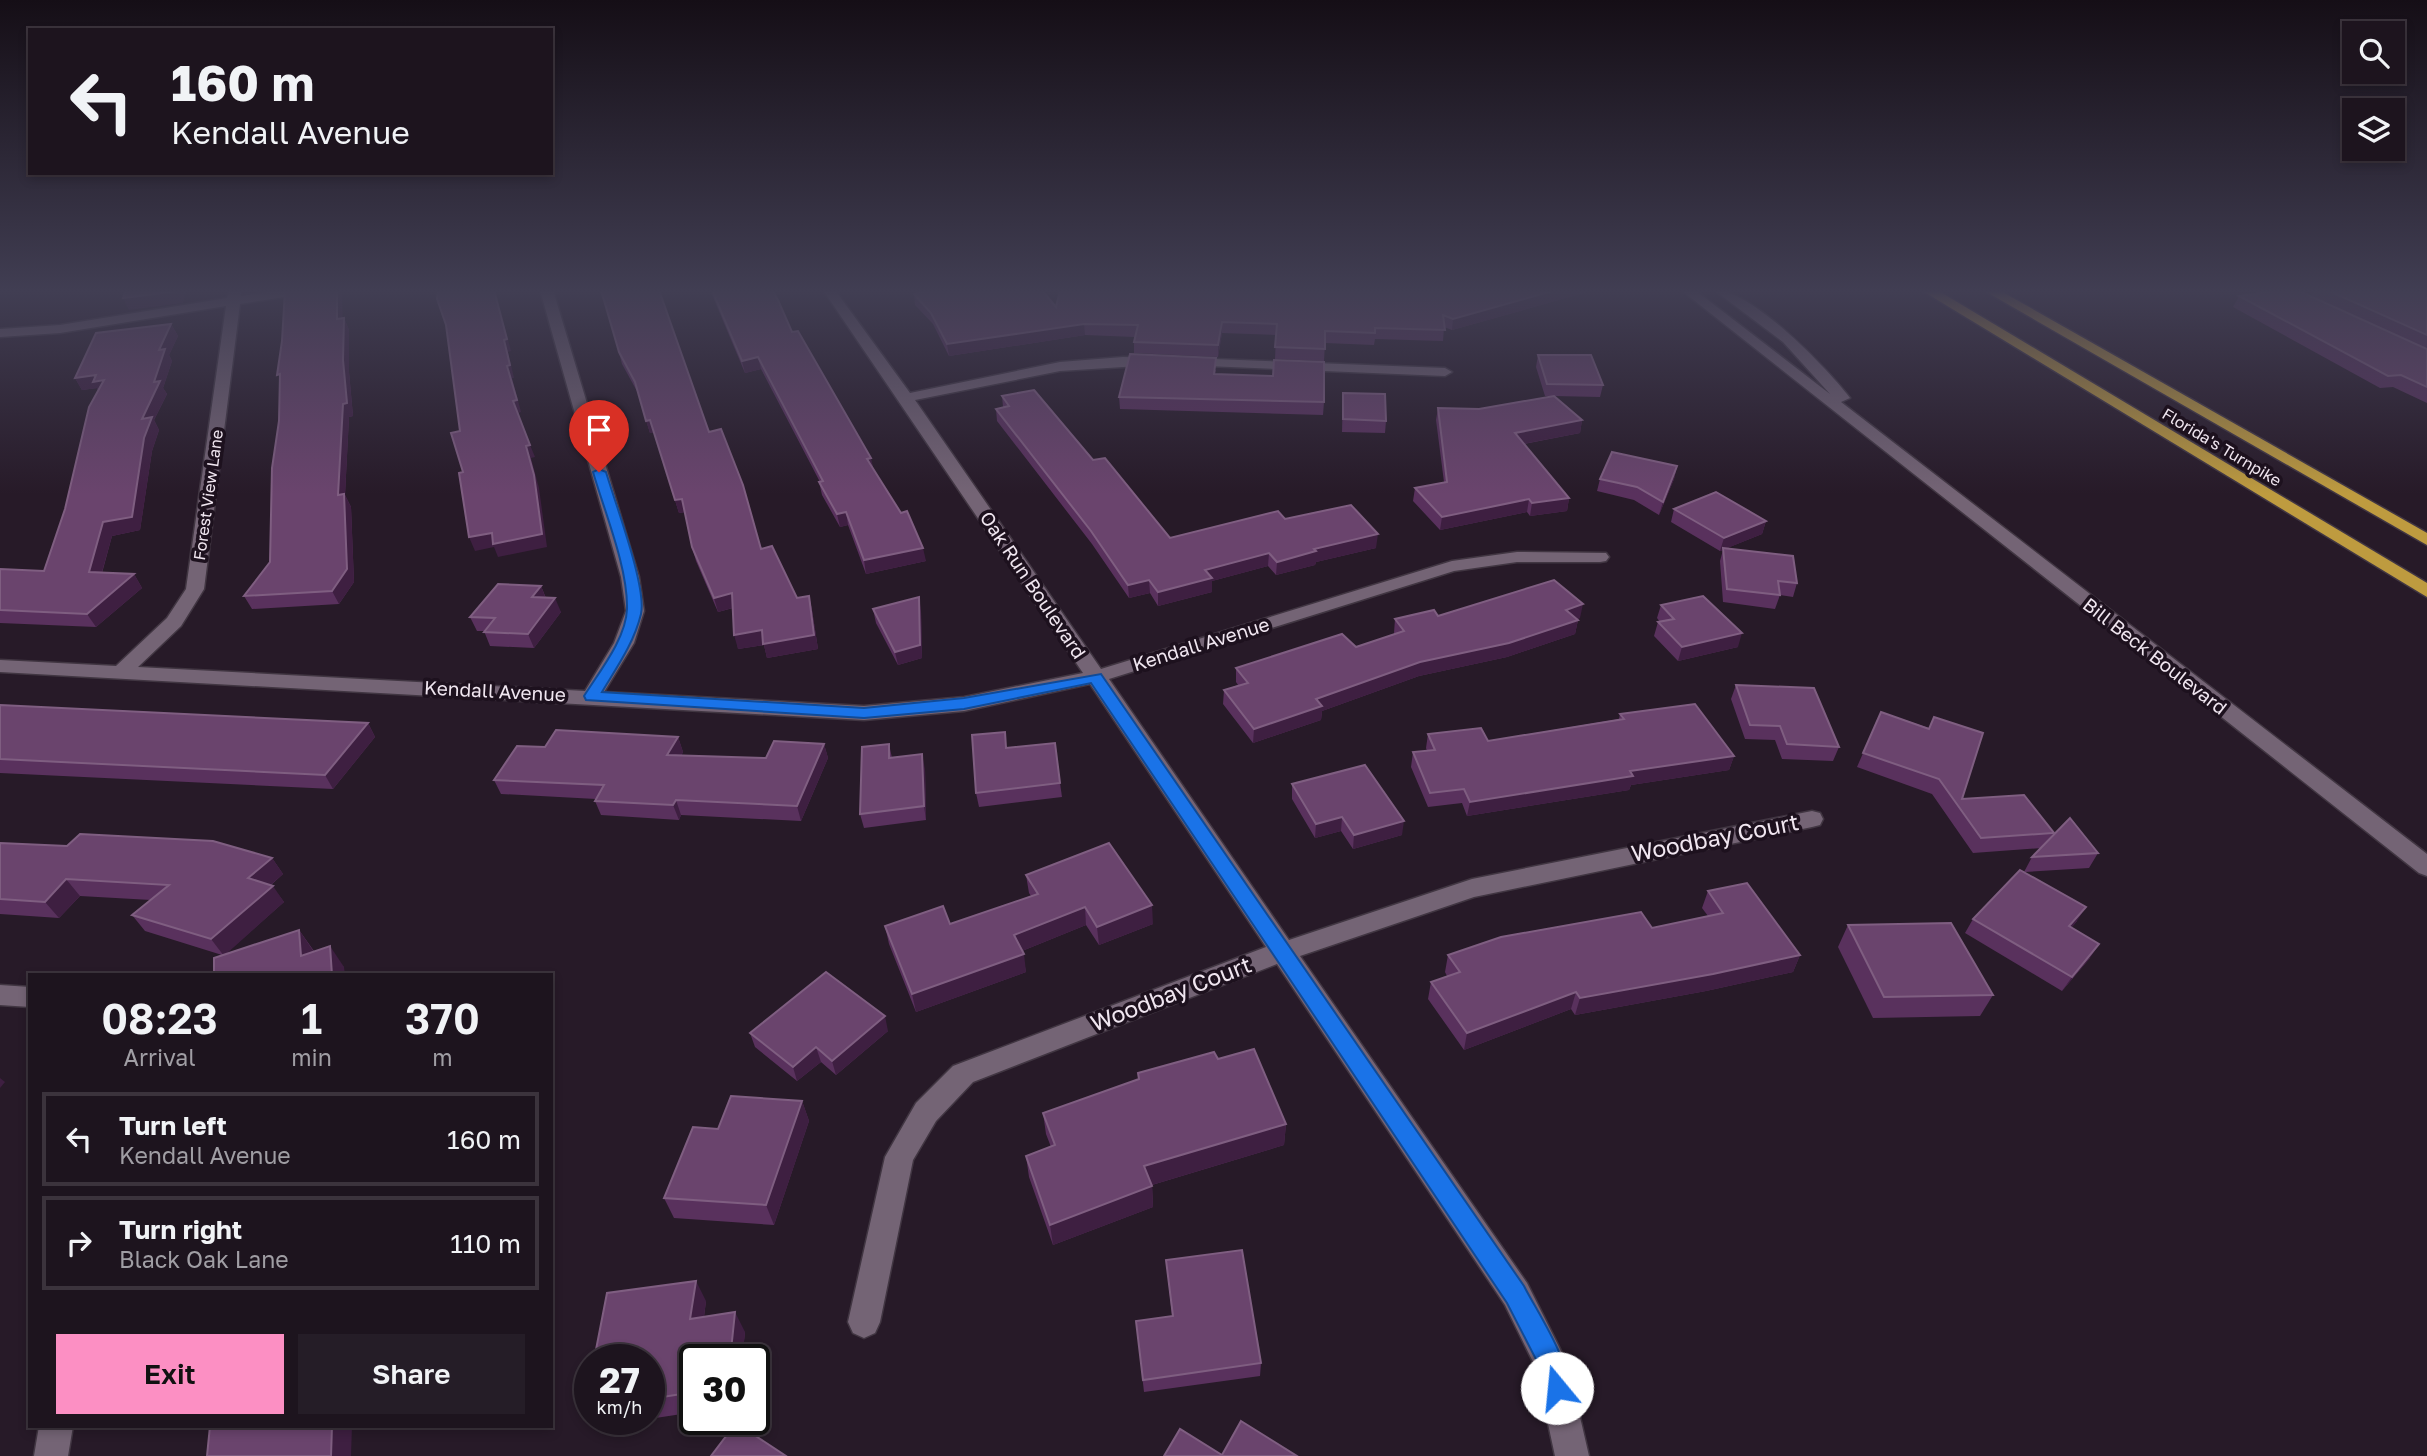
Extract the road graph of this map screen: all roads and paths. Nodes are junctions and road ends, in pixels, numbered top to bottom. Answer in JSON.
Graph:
{"nodes":[{"id":1,"x":226,"y":358,"type":"edge"},
{"id":2,"x":566,"y":358,"type":"edge"},
{"id":3,"x":879,"y":358,"type":"edge"},
{"id":4,"x":1774,"y":358,"type":"edge"},
{"id":5,"x":1805,"y":358,"type":"edge"},
{"id":6,"x":2040,"y":358,"type":"edge"},
{"id":7,"x":2109,"y":358,"type":"edge"},
{"id":8,"x":1445,"y":372,"type":"dead end"},
{"id":9,"x":906,"y":398,"type":"junction"},
{"id":10,"x":1884,"y":444,"type":"junction"},
{"id":11,"x":2427,"y":540,"type":"edge"},
{"id":12,"x":1600,"y":557,"type":"dead end"},
{"id":13,"x":2427,"y":592,"type":"edge"},
{"id":14,"x":0,"y":666,"type":"edge"},
{"id":15,"x":121,"y":672,"type":"junction"},
{"id":16,"x":1095,"y":677,"type":"junction"},
{"id":17,"x":592,"y":696,"type":"junction"},
{"id":18,"x":1812,"y":819,"type":"dead end"},
{"id":19,"x":2427,"y":867,"type":"edge"},
{"id":20,"x":1280,"y":952,"type":"junction"},
{"id":21,"x":0,"y":995,"type":"edge"},
{"id":22,"x":28,"y":997,"type":"edge"},
{"id":23,"x":864,"y":1322,"type":"dead end"},
{"id":24,"x":55,"y":1428,"type":"edge"},
{"id":25,"x":51,"y":1456,"type":"edge"},
{"id":26,"x":1572,"y":1456,"type":"edge"}],
"edges":[{"from":1,"to":15,"type":"street","name":"Forest View Lane"},
{"from":2,"to":17,"type":"street"},
{"from":3,"to":9,"type":"street","name":"Oak Run Boulevard"},
{"from":4,"to":10,"type":"street","name":"Bill Beck Boulevard"},
{"from":5,"to":10,"type":"street","name":"Bill Beck Boulevard"},
{"from":6,"to":13,"type":"highway","name":"Florida's Turnpike"},
{"from":7,"to":11,"type":"highway","name":"Florida's Turnpike"},
{"from":8,"to":9,"type":"street"},
{"from":9,"to":16,"type":"street","name":"Oak Run Boulevard"},
{"from":10,"to":19,"type":"street","name":"Bill Beck Boulevard"},
{"from":12,"to":16,"type":"street","name":"Kendall Avenue"},
{"from":14,"to":15,"type":"street","name":"Kendall Avenue"},
{"from":15,"to":17,"type":"street","name":"Kendall Avenue"},
{"from":16,"to":17,"type":"street","name":"Kendall Avenue"},
{"from":16,"to":20,"type":"street","name":"Oak Run Boulevard"},
{"from":18,"to":20,"type":"street","name":"Woodbay Court"},
{"from":20,"to":23,"type":"street","name":"Woodbay Court"},
{"from":20,"to":26,"type":"street","name":"Oak Run Boulevard"},
{"from":21,"to":22,"type":"street"},
{"from":24,"to":25,"type":"street"}]}
